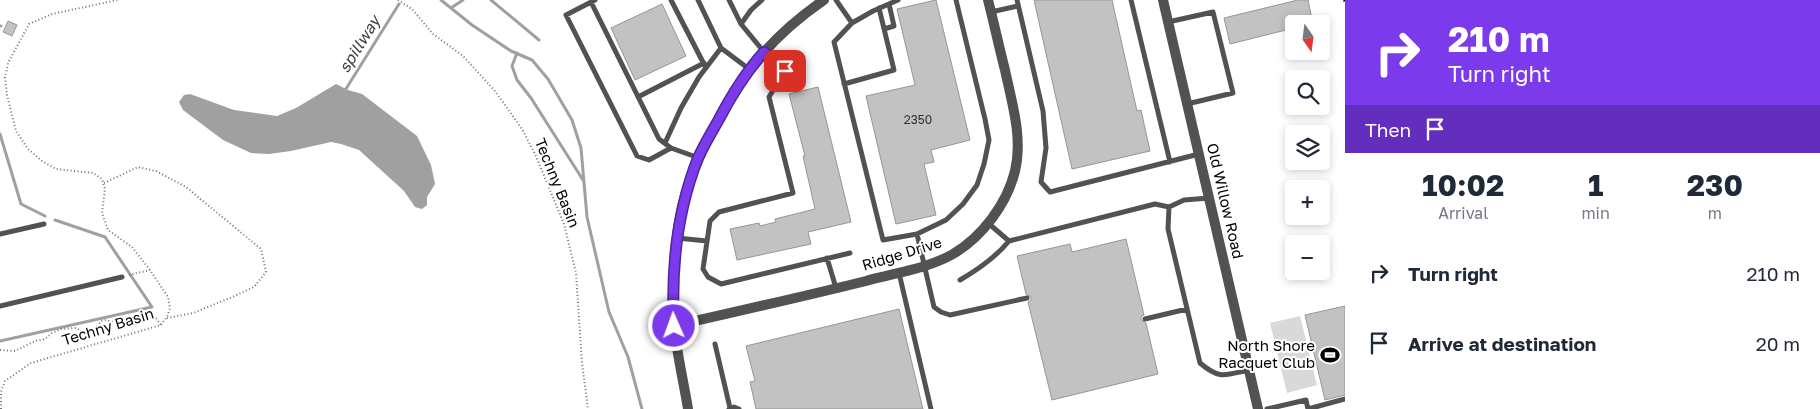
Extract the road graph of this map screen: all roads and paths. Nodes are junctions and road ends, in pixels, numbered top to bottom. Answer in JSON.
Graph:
{"nodes":[{"id":1,"x":118,"y":0,"type":"edge"},
{"id":2,"x":398,"y":0,"type":"edge"},
{"id":3,"x":671,"y":0,"type":"edge"},
{"id":4,"x":698,"y":0,"type":"edge"},
{"id":5,"x":729,"y":0,"type":"edge"},
{"id":6,"x":762,"y":0,"type":"edge"},
{"id":7,"x":824,"y":0,"type":"edge"},
{"id":8,"x":836,"y":0,"type":"edge"},
{"id":9,"x":898,"y":0,"type":"edge"},
{"id":10,"x":956,"y":0,"type":"edge"},
{"id":11,"x":988,"y":0,"type":"edge"},
{"id":12,"x":1131,"y":0,"type":"edge"},
{"id":13,"x":1163,"y":0,"type":"edge"},
{"id":14,"x":593,"y":1,"type":"edge"},
{"id":15,"x":1017,"y":3,"type":"edge"},
{"id":16,"x":888,"y":4,"type":"junction"},
{"id":17,"x":880,"y":8,"type":"junction"},
{"id":18,"x":991,"y":12,"type":"junction"},
{"id":19,"x":1168,"y":22,"type":"junction"},
{"id":20,"x":852,"y":23,"type":"junction"},
{"id":21,"x":741,"y":24,"type":"junction"},
{"id":22,"x":884,"y":29,"type":"junction"},
{"id":23,"x":721,"y":48,"type":"junction"},
{"id":24,"x":764,"y":52,"type":"junction"},
{"id":25,"x":801,"y":57,"type":"dead end"},
{"id":26,"x":705,"y":66,"type":"junction"},
{"id":27,"x":749,"y":69,"type":"junction"},
{"id":28,"x":785,"y":71,"type":"junction"},
{"id":29,"x":844,"y":84,"type":"junction"},
{"id":30,"x":638,"y":97,"type":"junction"},
{"id":31,"x":1187,"y":104,"type":"junction"},
{"id":32,"x":665,"y":143,"type":"junction"},
{"id":33,"x":670,"y":148,"type":"junction"},
{"id":34,"x":1199,"y":154,"type":"junction"},
{"id":35,"x":698,"y":158,"type":"junction"},
{"id":36,"x":1170,"y":162,"type":"junction"},
{"id":37,"x":103,"y":183,"type":"junction"},
{"id":38,"x":1209,"y":198,"type":"junction"},
{"id":39,"x":1169,"y":207,"type":"junction"},
{"id":40,"x":988,"y":223,"type":"junction"},
{"id":41,"x":44,"y":224,"type":"dead end"},
{"id":42,"x":0,"y":234,"type":"edge"},
{"id":43,"x":917,"y":234,"type":"junction"},
{"id":44,"x":677,"y":238,"type":"junction"},
{"id":45,"x":707,"y":241,"type":"junction"},
{"id":46,"x":1009,"y":241,"type":"junction"},
{"id":47,"x":850,"y":252,"type":"dead end"},
{"id":48,"x":827,"y":258,"type":"junction"},
{"id":49,"x":924,"y":266,"type":"junction"},
{"id":50,"x":150,"y":270,"type":"junction"},
{"id":51,"x":899,"y":272,"type":"junction"},
{"id":52,"x":122,"y":277,"type":"joint"},
{"id":53,"x":960,"y":280,"type":"dead end"},
{"id":54,"x":836,"y":288,"type":"junction"},
{"id":55,"x":1027,"y":298,"type":"dead end"},
{"id":56,"x":0,"y":306,"type":"edge"},
{"id":57,"x":1187,"y":309,"type":"junction"},
{"id":58,"x":167,"y":318,"type":"junction"},
{"id":59,"x":1145,"y":319,"type":"dead end"},
{"id":60,"x":161,"y":325,"type":"junction"},
{"id":61,"x":674,"y":326,"type":"junction"},
{"id":62,"x":715,"y":344,"type":"dead end"},
{"id":63,"x":0,"y":350,"type":"edge"},
{"id":64,"x":1249,"y":369,"type":"junction"},
{"id":65,"x":1345,"y":399,"type":"edge"},
{"id":66,"x":730,"y":408,"type":"edge"},
{"id":67,"x":1,"y":409,"type":"edge"},
{"id":68,"x":588,"y":409,"type":"edge"},
{"id":69,"x":688,"y":409,"type":"edge"},
{"id":70,"x":739,"y":409,"type":"edge"},
{"id":71,"x":931,"y":409,"type":"edge"},
{"id":72,"x":1258,"y":409,"type":"edge"},
{"id":73,"x":1267,"y":409,"type":"edge"},
{"id":74,"x":1308,"y":409,"type":"edge"}],
"edges":[{"from":1,"to":37,"type":"path"},
{"from":2,"to":68,"type":"path","name":"Techny Basin"},
{"from":3,"to":26,"type":"lane"},
{"from":4,"to":23,"type":"lane"},
{"from":5,"to":21,"type":"lane"},
{"from":6,"to":21,"type":"lane"},
{"from":7,"to":24,"type":"street"},
{"from":8,"to":20,"type":"lane"},
{"from":9,"to":16,"type":"lane"},
{"from":10,"to":43,"type":"lane"},
{"from":11,"to":18,"type":"street","name":"Ridge Drive"},
{"from":12,"to":36,"type":"lane"},
{"from":13,"to":19,"type":"street","name":"Old Willow Road"},
{"from":14,"to":30,"type":"lane"},
{"from":14,"to":33,"type":"lane"},
{"from":15,"to":18,"type":"lane"},
{"from":15,"to":36,"type":"lane"},
{"from":16,"to":17,"type":"lane"},
{"from":16,"to":22,"type":"lane"},
{"from":17,"to":20,"type":"lane"},
{"from":17,"to":22,"type":"lane"},
{"from":18,"to":40,"type":"street","name":"Ridge Drive"},
{"from":19,"to":31,"type":"street","name":"Old Willow Road"},
{"from":19,"to":31,"type":"lane"},
{"from":20,"to":29,"type":"lane"},
{"from":21,"to":24,"type":"lane"},
{"from":22,"to":29,"type":"lane"},
{"from":23,"to":26,"type":"lane"},
{"from":23,"to":27,"type":"lane"},
{"from":24,"to":27,"type":"street"},
{"from":24,"to":28,"type":"lane"},
{"from":25,"to":28,"type":"lane"},
{"from":26,"to":30,"type":"lane"},
{"from":26,"to":32,"type":"lane"},
{"from":27,"to":35,"type":"street"},
{"from":28,"to":45,"type":"lane"},
{"from":29,"to":43,"type":"lane"},
{"from":30,"to":32,"type":"lane"},
{"from":31,"to":34,"type":"street","name":"Old Willow Road"},
{"from":32,"to":33,"type":"lane"},
{"from":33,"to":35,"type":"lane"},
{"from":34,"to":36,"type":"lane"},
{"from":34,"to":38,"type":"street","name":"Old Willow Road"},
{"from":35,"to":44,"type":"street"},
{"from":37,"to":50,"type":"path","name":"Techny Basin"},
{"from":37,"to":58,"type":"path"},
{"from":38,"to":39,"type":"lane"},
{"from":38,"to":64,"type":"street","name":"Old Willow Road"},
{"from":39,"to":46,"type":"lane"},
{"from":39,"to":57,"type":"lane"},
{"from":40,"to":46,"type":"lane"},
{"from":40,"to":49,"type":"street","name":"Ridge Drive"},
{"from":41,"to":42,"type":"lane"},
{"from":43,"to":49,"type":"lane"},
{"from":44,"to":45,"type":"lane"},
{"from":44,"to":61,"type":"street"},
{"from":45,"to":48,"type":"lane"},
{"from":46,"to":53,"type":"lane"},
{"from":47,"to":48,"type":"lane"},
{"from":48,"to":54,"type":"lane"},
{"from":49,"to":51,"type":"street","name":"Ridge Drive"},
{"from":49,"to":55,"type":"lane"},
{"from":50,"to":52,"type":"path"},
{"from":50,"to":58,"type":"path","name":"Techny Basin"},
{"from":51,"to":54,"type":"street","name":"Ridge Drive"},
{"from":51,"to":71,"type":"lane"},
{"from":52,"to":56,"type":"lane"},
{"from":54,"to":61,"type":"street","name":"Ridge Drive"},
{"from":57,"to":59,"type":"lane"},
{"from":57,"to":64,"type":"lane"},
{"from":58,"to":60,"type":"path","name":"Techny Basin"},
{"from":60,"to":63,"type":"path"},
{"from":60,"to":67,"type":"path","name":"Techny Basin"},
{"from":61,"to":69,"type":"street"},
{"from":62,"to":66,"type":"lane"},
{"from":64,"to":72,"type":"street","name":"Old Willow Road"},
{"from":65,"to":74,"type":"lane"},
{"from":66,"to":70,"type":"lane"},
{"from":73,"to":74,"type":"lane"}]}
